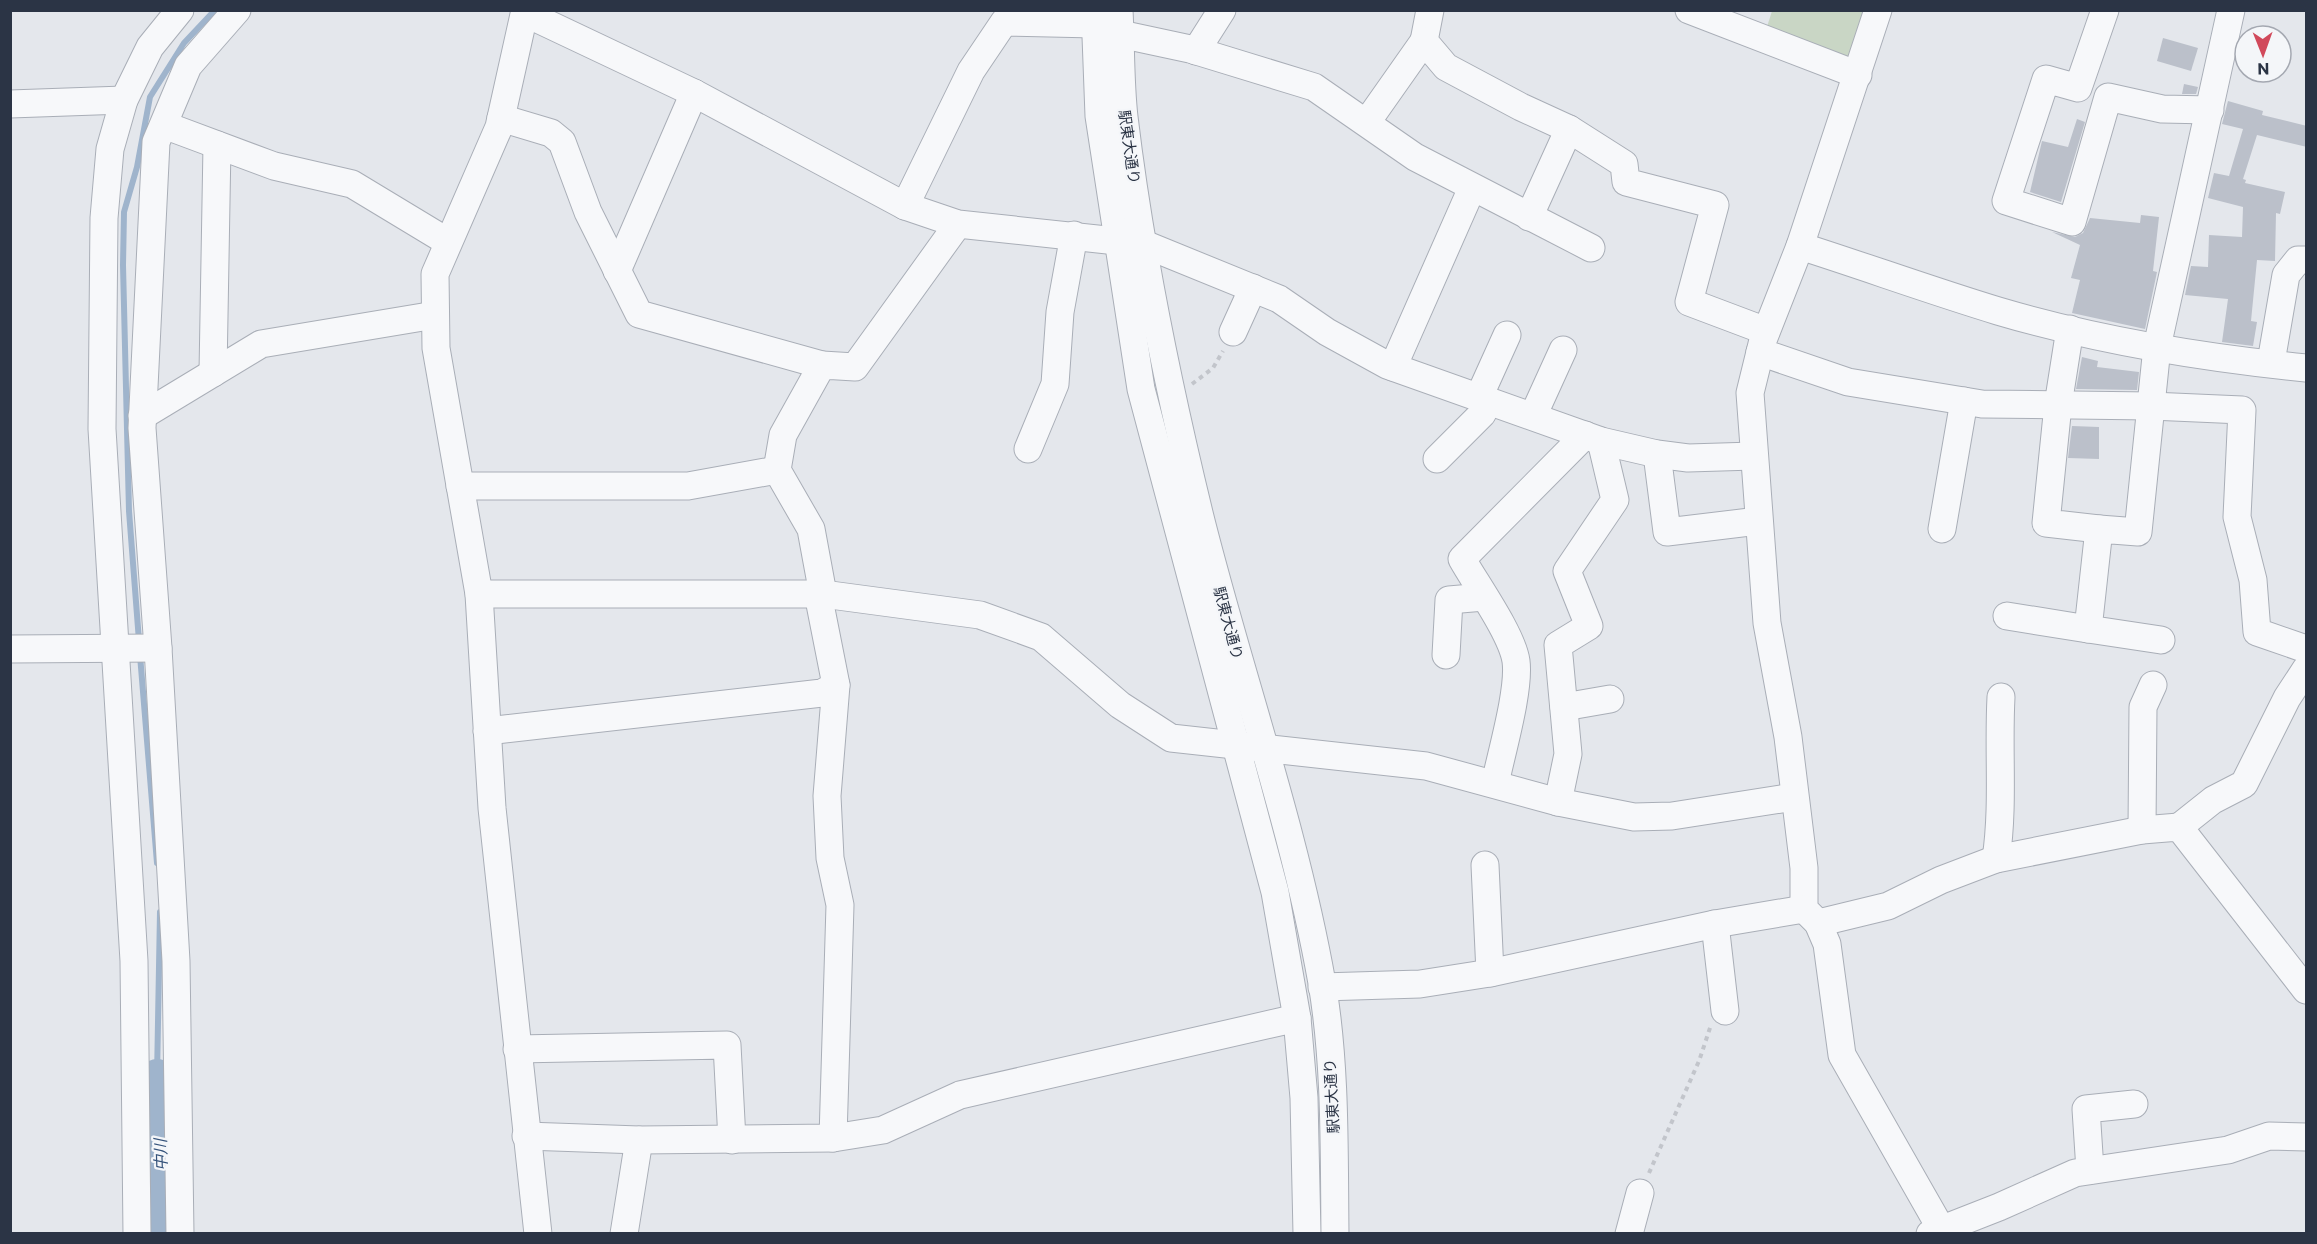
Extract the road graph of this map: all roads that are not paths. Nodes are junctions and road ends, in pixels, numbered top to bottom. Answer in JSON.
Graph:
{"nodes":[{"id":1,"x":180,"y":10,"type":"edge"},
{"id":2,"x":237,"y":10,"type":"edge"},
{"id":3,"x":1222,"y":10,"type":"edge"},
{"id":4,"x":1430,"y":10,"type":"edge"},
{"id":5,"x":1689,"y":10,"type":"edge"},
{"id":6,"x":1878,"y":10,"type":"edge"},
{"id":7,"x":2105,"y":10,"type":"edge"},
{"id":8,"x":2231,"y":10,"type":"edge"},
{"id":9,"x":525,"y":12,"type":"edge"},
{"id":10,"x":1095,"y":17,"type":"edge"},
{"id":11,"x":1120,"y":22,"type":"edge"},
{"id":12,"x":1424,"y":41,"type":"junction"},
{"id":13,"x":1196,"y":51,"type":"junction"},
{"id":14,"x":1858,"y":75,"type":"junction"},
{"id":15,"x":2078,"y":88,"type":"junction"},
{"id":16,"x":694,"y":93,"type":"junction"},
{"id":17,"x":2108,"y":97,"type":"junction"},
{"id":18,"x":124,"y":100,"type":"junction"},
{"id":19,"x":10,"y":104,"type":"edge"},
{"id":20,"x":2210,"y":110,"type":"junction"},
{"id":21,"x":501,"y":118,"type":"junction"},
{"id":22,"x":1367,"y":122,"type":"junction"},
{"id":23,"x":164,"y":125,"type":"junction"},
{"id":24,"x":1569,"y":129,"type":"junction"},
{"id":25,"x":217,"y":146,"type":"junction"},
{"id":26,"x":1472,"y":188,"type":"junction"},
{"id":27,"x":905,"y":206,"type":"junction"},
{"id":28,"x":1529,"y":217,"type":"junction"},
{"id":29,"x":958,"y":224,"type":"junction"},
{"id":30,"x":1074,"y":235,"type":"junction"},
{"id":31,"x":1117,"y":241,"type":"junction"},
{"id":32,"x":448,"y":242,"type":"junction"},
{"id":33,"x":1144,"y":244,"type":"junction"},
{"id":34,"x":1800,"y":246,"type":"junction"},
{"id":35,"x":1592,"y":248,"type":"dead end"},
{"id":36,"x":2307,"y":260,"type":"edge"},
{"id":37,"x":618,"y":271,"type":"junction"},
{"id":38,"x":1252,"y":288,"type":"junction"},
{"id":39,"x":435,"y":315,"type":"junction"},
{"id":40,"x":2070,"y":329,"type":"junction"},
{"id":41,"x":1233,"y":332,"type":"road end"},
{"id":42,"x":1507,"y":335,"type":"dead end"},
{"id":43,"x":1763,"y":342,"type":"junction"},
{"id":44,"x":2157,"y":347,"type":"junction"},
{"id":45,"x":1563,"y":350,"type":"dead end"},
{"id":46,"x":2271,"y":362,"type":"junction"},
{"id":47,"x":822,"y":365,"type":"junction"},
{"id":48,"x":1393,"y":367,"type":"junction"},
{"id":49,"x":2307,"y":368,"type":"edge"},
{"id":50,"x":213,"y":374,"type":"junction"},
{"id":51,"x":1484,"y":399,"type":"junction"},
{"id":52,"x":1964,"y":401,"type":"junction"},
{"id":53,"x":2058,"y":405,"type":"junction"},
{"id":54,"x":2151,"y":405,"type":"junction"},
{"id":55,"x":1533,"y":416,"type":"junction"},
{"id":56,"x":142,"y":422,"type":"junction"},
{"id":57,"x":102,"y":429,"type":"junction"},
{"id":58,"x":1593,"y":438,"type":"junction"},
{"id":59,"x":1028,"y":449,"type":"dead end"},
{"id":60,"x":1657,"y":454,"type":"junction"},
{"id":61,"x":1754,"y":456,"type":"junction"},
{"id":62,"x":1437,"y":459,"type":"dead end"},
{"id":63,"x":777,"y":470,"type":"junction"},
{"id":64,"x":460,"y":486,"type":"junction"},
{"id":65,"x":1758,"y":521,"type":"junction"},
{"id":66,"x":1942,"y":528,"type":"dead end"},
{"id":67,"x":2099,"y":529,"type":"junction"},
{"id":68,"x":479,"y":594,"type":"junction"},
{"id":69,"x":821,"y":594,"type":"junction"},
{"id":70,"x":1484,"y":597,"type":"junction"},
{"id":71,"x":2007,"y":616,"type":"dead end"},
{"id":72,"x":2088,"y":629,"type":"junction"},
{"id":73,"x":2161,"y":640,"type":"dead end"},
{"id":74,"x":114,"y":648,"type":"junction"},
{"id":75,"x":158,"y":648,"type":"junction"},
{"id":76,"x":10,"y":649,"type":"edge"},
{"id":77,"x":2307,"y":649,"type":"edge"},
{"id":78,"x":1446,"y":655,"type":"dead end"},
{"id":79,"x":2307,"y":669,"type":"edge"},
{"id":80,"x":836,"y":685,"type":"junction"},
{"id":81,"x":2153,"y":685,"type":"dead end"},
{"id":82,"x":2001,"y":697,"type":"dead end"},
{"id":83,"x":1610,"y":699,"type":"dead end"},
{"id":84,"x":1564,"y":707,"type":"junction"},
{"id":85,"x":487,"y":731,"type":"junction"},
{"id":86,"x":1250,"y":747,"type":"junction"},
{"id":87,"x":1495,"y":784,"type":"junction"},
{"id":88,"x":1794,"y":797,"type":"junction"},
{"id":89,"x":1558,"y":802,"type":"junction"},
{"id":90,"x":2179,"y":827,"type":"junction"},
{"id":91,"x":2142,"y":830,"type":"junction"},
{"id":92,"x":1996,"y":859,"type":"junction"},
{"id":93,"x":1485,"y":865,"type":"dead end"},
{"id":94,"x":1811,"y":916,"type":"junction"},
{"id":95,"x":1715,"y":924,"type":"junction"},
{"id":96,"x":1490,"y":973,"type":"junction"},
{"id":97,"x":1322,"y":987,"type":"junction"},
{"id":98,"x":2307,"y":990,"type":"edge"},
{"id":99,"x":1725,"y":1011,"type":"road end"},
{"id":100,"x":1297,"y":1018,"type":"junction"},
{"id":101,"x":517,"y":1049,"type":"junction"},
{"id":102,"x":2134,"y":1104,"type":"dead end"},
{"id":103,"x":526,"y":1136,"type":"junction"},
{"id":104,"x":2307,"y":1137,"type":"edge"},
{"id":105,"x":833,"y":1138,"type":"junction"},
{"id":106,"x":639,"y":1140,"type":"junction"},
{"id":107,"x":732,"y":1140,"type":"junction"},
{"id":108,"x":2090,"y":1170,"type":"junction"},
{"id":109,"x":1640,"y":1192,"type":"road end"},
{"id":110,"x":1939,"y":1232,"type":"edge"},
{"id":111,"x":137,"y":1233,"type":"edge"},
{"id":112,"x":180,"y":1233,"type":"edge"},
{"id":113,"x":538,"y":1233,"type":"edge"},
{"id":114,"x":624,"y":1233,"type":"edge"},
{"id":115,"x":1307,"y":1233,"type":"edge"},
{"id":116,"x":1335,"y":1233,"type":"edge"},
{"id":117,"x":1629,"y":1233,"type":"edge"}],
"edges":[{"from":1,"to":18,"type":"street"},
{"from":2,"to":23,"type":"street"},
{"from":3,"to":13,"type":"street"},
{"from":4,"to":12,"type":"street"},
{"from":5,"to":14,"type":"street"},
{"from":6,"to":14,"type":"street"},
{"from":7,"to":15,"type":"street"},
{"from":8,"to":20,"type":"street"},
{"from":9,"to":16,"type":"street"},
{"from":9,"to":21,"type":"street"},
{"from":10,"to":27,"type":"street"},
{"from":10,"to":31,"type":"street","name":"駅東大通り"},
{"from":11,"to":13,"type":"street"},
{"from":11,"to":33,"type":"street","name":"駅東大通り"},
{"from":12,"to":22,"type":"street"},
{"from":12,"to":24,"type":"street"},
{"from":13,"to":22,"type":"street"},
{"from":14,"to":34,"type":"street"},
{"from":15,"to":17,"type":"street"},
{"from":15,"to":17,"type":"street"},
{"from":16,"to":27,"type":"street"},
{"from":16,"to":37,"type":"street"},
{"from":17,"to":20,"type":"street"},
{"from":18,"to":19,"type":"street"},
{"from":18,"to":57,"type":"street"},
{"from":20,"to":44,"type":"street"},
{"from":21,"to":32,"type":"street"},
{"from":21,"to":37,"type":"street"},
{"from":22,"to":26,"type":"street"},
{"from":23,"to":25,"type":"street"},
{"from":23,"to":56,"type":"street"},
{"from":24,"to":28,"type":"street"},
{"from":24,"to":43,"type":"street"},
{"from":25,"to":32,"type":"street"},
{"from":25,"to":50,"type":"street"},
{"from":26,"to":28,"type":"street"},
{"from":26,"to":48,"type":"street"},
{"from":27,"to":29,"type":"street"},
{"from":28,"to":35,"type":"street"},
{"from":29,"to":30,"type":"street"},
{"from":29,"to":47,"type":"street"},
{"from":30,"to":31,"type":"street"},
{"from":30,"to":59,"type":"street"},
{"from":31,"to":33,"type":"street"},
{"from":31,"to":86,"type":"street","name":"駅東大通り"},
{"from":32,"to":39,"type":"street"},
{"from":33,"to":38,"type":"street"},
{"from":33,"to":86,"type":"street","name":"駅東大通り"},
{"from":34,"to":40,"type":"street"},
{"from":34,"to":43,"type":"street"},
{"from":36,"to":46,"type":"street"},
{"from":37,"to":47,"type":"street"},
{"from":38,"to":41,"type":"street"},
{"from":38,"to":48,"type":"street"},
{"from":39,"to":50,"type":"street"},
{"from":39,"to":64,"type":"street"},
{"from":40,"to":44,"type":"street"},
{"from":40,"to":53,"type":"street"},
{"from":42,"to":51,"type":"street"},
{"from":43,"to":52,"type":"street"},
{"from":43,"to":61,"type":"street"},
{"from":44,"to":46,"type":"street"},
{"from":44,"to":54,"type":"street"},
{"from":45,"to":55,"type":"street"},
{"from":46,"to":49,"type":"street"},
{"from":47,"to":63,"type":"street"},
{"from":48,"to":51,"type":"street"},
{"from":50,"to":56,"type":"street"},
{"from":51,"to":55,"type":"street"},
{"from":51,"to":62,"type":"street"},
{"from":52,"to":53,"type":"street"},
{"from":52,"to":66,"type":"street"},
{"from":53,"to":54,"type":"street"},
{"from":53,"to":67,"type":"street"},
{"from":54,"to":67,"type":"street"},
{"from":54,"to":77,"type":"street"},
{"from":55,"to":58,"type":"street"},
{"from":56,"to":57,"type":"street"},
{"from":56,"to":75,"type":"street"},
{"from":57,"to":74,"type":"street"},
{"from":58,"to":60,"type":"street"},
{"from":58,"to":70,"type":"street"},
{"from":58,"to":84,"type":"street"},
{"from":60,"to":61,"type":"street"},
{"from":60,"to":65,"type":"street"},
{"from":61,"to":65,"type":"street"},
{"from":63,"to":64,"type":"street"},
{"from":63,"to":69,"type":"street"},
{"from":64,"to":68,"type":"street"},
{"from":65,"to":88,"type":"street"},
{"from":67,"to":72,"type":"street"},
{"from":68,"to":69,"type":"street"},
{"from":68,"to":85,"type":"street"},
{"from":69,"to":80,"type":"street"},
{"from":69,"to":86,"type":"street"},
{"from":70,"to":78,"type":"street"},
{"from":70,"to":87,"type":"street"},
{"from":71,"to":72,"type":"street"},
{"from":72,"to":73,"type":"street"},
{"from":74,"to":75,"type":"street"},
{"from":74,"to":76,"type":"street"},
{"from":74,"to":111,"type":"street"},
{"from":75,"to":112,"type":"street"},
{"from":79,"to":90,"type":"street"},
{"from":80,"to":85,"type":"street"},
{"from":80,"to":105,"type":"street"},
{"from":81,"to":91,"type":"street"},
{"from":82,"to":92,"type":"street"},
{"from":83,"to":84,"type":"street"},
{"from":84,"to":89,"type":"street"},
{"from":85,"to":101,"type":"street"},
{"from":86,"to":87,"type":"street"},
{"from":86,"to":97,"type":"street","name":"駅東大通り"},
{"from":86,"to":100,"type":"street","name":"駅東大通り"},
{"from":87,"to":89,"type":"street"},
{"from":88,"to":89,"type":"street"},
{"from":88,"to":94,"type":"street"},
{"from":90,"to":91,"type":"street"},
{"from":90,"to":98,"type":"street"},
{"from":91,"to":92,"type":"street"},
{"from":92,"to":94,"type":"street"},
{"from":93,"to":96,"type":"street"},
{"from":94,"to":95,"type":"street"},
{"from":94,"to":110,"type":"street"},
{"from":95,"to":96,"type":"street"},
{"from":95,"to":99,"type":"street"},
{"from":96,"to":97,"type":"street"},
{"from":97,"to":116,"type":"street","name":"駅東大通り"},
{"from":100,"to":105,"type":"street"},
{"from":100,"to":115,"type":"street","name":"駅東大通り"},
{"from":101,"to":103,"type":"street"},
{"from":101,"to":107,"type":"street"},
{"from":102,"to":108,"type":"street"},
{"from":103,"to":106,"type":"street"},
{"from":103,"to":113,"type":"street"},
{"from":104,"to":108,"type":"street"},
{"from":105,"to":107,"type":"street"},
{"from":106,"to":107,"type":"street"},
{"from":106,"to":114,"type":"street"},
{"from":108,"to":110,"type":"street"},
{"from":109,"to":117,"type":"street"}]}
